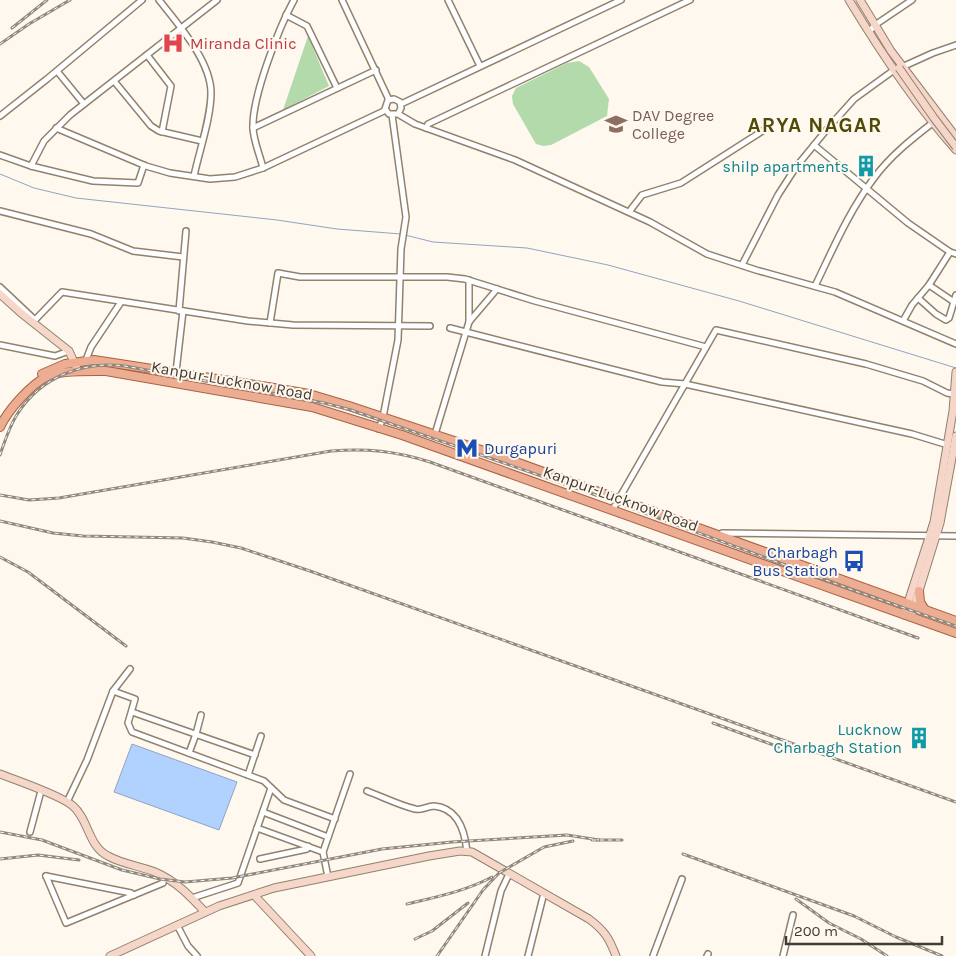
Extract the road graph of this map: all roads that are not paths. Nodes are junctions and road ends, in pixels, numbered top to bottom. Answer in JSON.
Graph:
{"nodes":[{"id":1,"x":142,"y":0,"type":"edge"},
{"id":2,"x":159,"y":0,"type":"edge"},
{"id":3,"x":217,"y":0,"type":"edge"},
{"id":4,"x":294,"y":0,"type":"edge"},
{"id":5,"x":342,"y":0,"type":"edge"},
{"id":6,"x":448,"y":0,"type":"edge"},
{"id":7,"x":621,"y":0,"type":"edge"},
{"id":8,"x":690,"y":0,"type":"edge"},
{"id":9,"x":849,"y":0,"type":"edge"},
{"id":10,"x":860,"y":0,"type":"edge"},
{"id":11,"x":912,"y":0,"type":"edge"},
{"id":12,"x":286,"y":14,"type":"junction"},
{"id":13,"x":875,"y":25,"type":"junction"},
{"id":14,"x":181,"y":27,"type":"junction"},
{"id":15,"x":868,"y":32,"type":"junction"},
{"id":16,"x":956,"y":45,"type":"edge"},
{"id":17,"x":890,"y":49,"type":"junction"},
{"id":18,"x":882,"y":53,"type":"junction"},
{"id":19,"x":147,"y":55,"type":"junction"},
{"id":20,"x":893,"y":60,"type":"junction"},
{"id":21,"x":480,"y":66,"type":"junction"},
{"id":22,"x":899,"y":68,"type":"junction"},
{"id":23,"x":376,"y":70,"type":"junction"},
{"id":24,"x":57,"y":71,"type":"junction"},
{"id":25,"x":114,"y":81,"type":"junction"},
{"id":26,"x":337,"y":88,"type":"junction"},
{"id":27,"x":389,"y":100,"type":"junction"},
{"id":28,"x":84,"y":104,"type":"junction"},
{"id":29,"x":401,"y":104,"type":"junction"},
{"id":30,"x":386,"y":110,"type":"junction"},
{"id":31,"x":398,"y":114,"type":"junction"},
{"id":32,"x":392,"y":115,"type":"junction"},
{"id":33,"x":0,"y":116,"type":"edge"},
{"id":34,"x":940,"y":118,"type":"junction"},
{"id":35,"x":932,"y":123,"type":"junction"},
{"id":36,"x":56,"y":128,"type":"junction"},
{"id":37,"x":253,"y":128,"type":"junction"},
{"id":38,"x":426,"y":128,"type":"junction"},
{"id":39,"x":767,"y":128,"type":"dead end"},
{"id":40,"x":162,"y":132,"type":"junction"},
{"id":41,"x":956,"y":137,"type":"edge"},
{"id":42,"x":202,"y":140,"type":"junction"},
{"id":43,"x":814,"y":145,"type":"junction"},
{"id":44,"x":956,"y":146,"type":"edge"},
{"id":45,"x":956,"y":150,"type":"edge"},
{"id":46,"x":0,"y":155,"type":"edge"},
{"id":47,"x":144,"y":165,"type":"junction"},
{"id":48,"x":31,"y":166,"type":"junction"},
{"id":49,"x":263,"y":168,"type":"junction"},
{"id":50,"x":194,"y":176,"type":"junction"},
{"id":51,"x":867,"y":188,"type":"junction"},
{"id":52,"x":0,"y":211,"type":"edge"},
{"id":53,"x":629,"y":212,"type":"junction"},
{"id":54,"x":186,"y":232,"type":"dead end"},
{"id":55,"x":950,"y":252,"type":"junction"},
{"id":56,"x":956,"y":254,"type":"edge"},
{"id":57,"x":183,"y":257,"type":"junction"},
{"id":58,"x":742,"y":265,"type":"junction"},
{"id":59,"x":401,"y":277,"type":"junction"},
{"id":60,"x":469,"y":280,"type":"junction"},
{"id":61,"x":929,"y":285,"type":"junction"},
{"id":62,"x":815,"y":286,"type":"junction"},
{"id":63,"x":0,"y":288,"type":"edge"},
{"id":64,"x":497,"y":289,"type":"junction"},
{"id":65,"x":0,"y":294,"type":"edge"},
{"id":66,"x":956,"y":295,"type":"edge"},
{"id":67,"x":918,"y":298,"type":"junction"},
{"id":68,"x":121,"y":302,"type":"junction"},
{"id":69,"x":954,"y":302,"type":"junction"},
{"id":70,"x":181,"y":311,"type":"junction"},
{"id":71,"x":34,"y":321,"type":"junction"},
{"id":72,"x":903,"y":321,"type":"junction"},
{"id":73,"x":469,"y":322,"type":"junction"},
{"id":74,"x":270,"y":323,"type":"junction"},
{"id":75,"x":399,"y":326,"type":"junction"},
{"id":76,"x":430,"y":326,"type":"dead end"},
{"id":77,"x":450,"y":328,"type":"dead end"},
{"id":78,"x":466,"y":332,"type":"junction"},
{"id":79,"x":956,"y":344,"type":"edge"},
{"id":80,"x":0,"y":345,"type":"edge"},
{"id":81,"x":706,"y":347,"type":"junction"},
{"id":82,"x":70,"y":351,"type":"junction"},
{"id":83,"x":86,"y":360,"type":"junction"},
{"id":84,"x":74,"y":362,"type":"junction"},
{"id":85,"x":78,"y":371,"type":"junction"},
{"id":86,"x":176,"y":372,"type":"junction"},
{"id":87,"x":956,"y":374,"type":"edge"},
{"id":88,"x":685,"y":384,"type":"junction"},
{"id":89,"x":953,"y":394,"type":"junction"},
{"id":90,"x":0,"y":415,"type":"edge"},
{"id":91,"x":383,"y":417,"type":"junction"},
{"id":92,"x":0,"y":427,"type":"edge"},
{"id":93,"x":379,"y":429,"type":"junction"},
{"id":94,"x":435,"y":434,"type":"junction"},
{"id":95,"x":956,"y":436,"type":"edge"},
{"id":96,"x":952,"y":446,"type":"edge"},
{"id":97,"x":619,"y":499,"type":"junction"},
{"id":98,"x":613,"y":509,"type":"junction"},
{"id":99,"x":933,"y":535,"type":"junction"},
{"id":100,"x":720,"y":536,"type":"junction"},
{"id":101,"x":956,"y":536,"type":"edge"},
{"id":102,"x":772,"y":554,"type":"junction"},
{"id":103,"x":767,"y":566,"type":"junction"},
{"id":104,"x":828,"y":575,"type":"junction"},
{"id":105,"x":824,"y":587,"type":"junction"},
{"id":106,"x":919,"y":591,"type":"junction"},
{"id":107,"x":911,"y":605,"type":"junction"},
{"id":108,"x":926,"y":610,"type":"junction"},
{"id":109,"x":907,"y":616,"type":"junction"},
{"id":110,"x":956,"y":621,"type":"edge"},
{"id":111,"x":956,"y":633,"type":"edge"},
{"id":112,"x":130,"y":670,"type":"dead end"},
{"id":113,"x":113,"y":691,"type":"junction"},
{"id":114,"x":132,"y":712,"type":"junction"},
{"id":115,"x":201,"y":714,"type":"dead end"},
{"id":116,"x":196,"y":734,"type":"junction"},
{"id":117,"x":261,"y":736,"type":"dead end"},
{"id":118,"x":189,"y":754,"type":"junction"},
{"id":119,"x":255,"y":755,"type":"junction"},
{"id":120,"x":0,"y":774,"type":"edge"},
{"id":121,"x":350,"y":774,"type":"dead end"},
{"id":122,"x":248,"y":775,"type":"junction"},
{"id":123,"x":271,"y":788,"type":"junction"},
{"id":124,"x":41,"y":791,"type":"junction"},
{"id":125,"x":367,"y":791,"type":"dead end"},
{"id":126,"x":67,"y":802,"type":"junction"},
{"id":127,"x":263,"y":812,"type":"junction"},
{"id":128,"x":335,"y":818,"type":"junction"},
{"id":129,"x":257,"y":828,"type":"junction"},
{"id":130,"x":30,"y":832,"type":"dead end"},
{"id":131,"x":328,"y":837,"type":"junction"},
{"id":132,"x":308,"y":846,"type":"junction"},
{"id":133,"x":323,"y":852,"type":"junction"},
{"id":134,"x":467,"y":852,"type":"junction"},
{"id":135,"x":260,"y":859,"type":"dead end"},
{"id":136,"x":509,"y":874,"type":"junction"},
{"id":137,"x":164,"y":877,"type":"junction"},
{"id":138,"x":328,"y":877,"type":"junction"},
{"id":139,"x":682,"y":879,"type":"dead end"},
{"id":140,"x":544,"y":893,"type":"junction"},
{"id":141,"x":134,"y":895,"type":"junction"},
{"id":142,"x":254,"y":895,"type":"junction"},
{"id":143,"x":192,"y":898,"type":"junction"},
{"id":144,"x":205,"y":912,"type":"junction"},
{"id":145,"x":792,"y":915,"type":"dead end"},
{"id":146,"x":177,"y":925,"type":"junction"},
{"id":147,"x":307,"y":955,"type":"edge"},
{"id":148,"x":110,"y":956,"type":"edge"},
{"id":149,"x":197,"y":956,"type":"edge"},
{"id":150,"x":485,"y":956,"type":"edge"},
{"id":151,"x":528,"y":956,"type":"edge"},
{"id":152,"x":616,"y":956,"type":"edge"},
{"id":153,"x":653,"y":956,"type":"edge"},
{"id":154,"x":783,"y":956,"type":"edge"}],
"edges":[{"from":1,"to":24,"type":"street"},
{"from":2,"to":14,"type":"street"},
{"from":3,"to":14,"type":"street"},
{"from":4,"to":12,"type":"street"},
{"from":5,"to":23,"type":"street"},
{"from":6,"to":21,"type":"street"},
{"from":7,"to":21,"type":"street"},
{"from":8,"to":38,"type":"street"},
{"from":9,"to":15,"type":"street"},
{"from":10,"to":13,"type":"street"},
{"from":11,"to":13,"type":"street"},
{"from":12,"to":26,"type":"street"},
{"from":12,"to":37,"type":"street"},
{"from":13,"to":15,"type":"street"},
{"from":13,"to":17,"type":"street"},
{"from":14,"to":19,"type":"street"},
{"from":14,"to":42,"type":"street"},
{"from":15,"to":18,"type":"street"},
{"from":16,"to":22,"type":"street"},
{"from":17,"to":20,"type":"street"},
{"from":17,"to":22,"type":"street"},
{"from":18,"to":20,"type":"street"},
{"from":18,"to":22,"type":"street"},
{"from":19,"to":25,"type":"street"},
{"from":19,"to":40,"type":"street"},
{"from":20,"to":22,"type":"street"},
{"from":21,"to":29,"type":"street"},
{"from":22,"to":34,"type":"street"},
{"from":22,"to":35,"type":"street"},
{"from":22,"to":43,"type":"street"},
{"from":22,"to":44,"type":"street","bridge":true},
{"from":23,"to":26,"type":"street"},
{"from":23,"to":27,"type":"street"},
{"from":24,"to":28,"type":"street"},
{"from":24,"to":33,"type":"street"},
{"from":25,"to":28,"type":"street"},
{"from":25,"to":40,"type":"street"},
{"from":26,"to":37,"type":"street"},
{"from":27,"to":29,"type":"street"},
{"from":27,"to":30,"type":"street"},
{"from":28,"to":36,"type":"street"},
{"from":29,"to":31,"type":"street"},
{"from":30,"to":32,"type":"street"},
{"from":30,"to":49,"type":"street"},
{"from":31,"to":32,"type":"street"},
{"from":31,"to":38,"type":"street"},
{"from":32,"to":59,"type":"street"},
{"from":34,"to":35,"type":"street"},
{"from":34,"to":41,"type":"street"},
{"from":35,"to":45,"type":"street"},
{"from":35,"to":51,"type":"street"},
{"from":36,"to":47,"type":"street"},
{"from":36,"to":48,"type":"street"},
{"from":37,"to":49,"type":"street"},
{"from":38,"to":53,"type":"street"},
{"from":39,"to":53,"type":"street"},
{"from":40,"to":42,"type":"street"},
{"from":42,"to":50,"type":"street"},
{"from":43,"to":51,"type":"street"},
{"from":43,"to":58,"type":"street"},
{"from":46,"to":48,"type":"street"},
{"from":47,"to":48,"type":"street"},
{"from":47,"to":50,"type":"street"},
{"from":49,"to":50,"type":"street"},
{"from":51,"to":55,"type":"street"},
{"from":51,"to":62,"type":"street"},
{"from":52,"to":57,"type":"street"},
{"from":53,"to":58,"type":"street"},
{"from":54,"to":57,"type":"street"},
{"from":55,"to":56,"type":"street"},
{"from":55,"to":61,"type":"street"},
{"from":57,"to":70,"type":"street"},
{"from":58,"to":62,"type":"street"},
{"from":59,"to":60,"type":"street"},
{"from":59,"to":74,"type":"street"},
{"from":59,"to":75,"type":"street"},
{"from":60,"to":64,"type":"street"},
{"from":60,"to":73,"type":"street"},
{"from":61,"to":67,"type":"street"},
{"from":61,"to":69,"type":"street"},
{"from":62,"to":72,"type":"street"},
{"from":63,"to":71,"type":"street"},
{"from":64,"to":73,"type":"street"},
{"from":64,"to":81,"type":"street"},
{"from":65,"to":71,"type":"street"},
{"from":66,"to":69,"type":"street"},
{"from":67,"to":69,"type":"street"},
{"from":67,"to":72,"type":"street"},
{"from":68,"to":70,"type":"street"},
{"from":68,"to":71,"type":"street"},
{"from":68,"to":83,"type":"street"},
{"from":70,"to":74,"type":"street"},
{"from":70,"to":86,"type":"street"},
{"from":71,"to":82,"type":"street"},
{"from":72,"to":79,"type":"street"},
{"from":73,"to":78,"type":"street"},
{"from":74,"to":75,"type":"street"},
{"from":75,"to":76,"type":"street"},
{"from":75,"to":91,"type":"street"},
{"from":77,"to":78,"type":"street"},
{"from":78,"to":88,"type":"street"},
{"from":78,"to":94,"type":"street"},
{"from":80,"to":82,"type":"street"},
{"from":81,"to":88,"type":"street"},
{"from":81,"to":89,"type":"street"},
{"from":82,"to":84,"type":"street"},
{"from":83,"to":84,"type":"main road","name":"Kanpur-Lucknow Road"},
{"from":83,"to":86,"type":"main road","name":"Kanpur-Lucknow Road"},
{"from":84,"to":85,"type":"street"},
{"from":84,"to":90,"type":"main road","name":"Kanpur-Lucknow Road"},
{"from":85,"to":92,"type":"main road","name":"Kanpur-Lucknow Road"},
{"from":85,"to":93,"type":"main road","name":"Kanpur-Lucknow Road"},
{"from":86,"to":91,"type":"main road","name":"Kanpur-Lucknow Road"},
{"from":87,"to":89,"type":"street"},
{"from":88,"to":96,"type":"street"},
{"from":88,"to":97,"type":"street"},
{"from":89,"to":96,"type":"street"},
{"from":91,"to":93,"type":"street"},
{"from":91,"to":94,"type":"main road","name":"Kanpur-Lucknow Road"},
{"from":93,"to":98,"type":"main road","name":"Kanpur-Lucknow Road"},
{"from":94,"to":97,"type":"main road","name":"Kanpur-Lucknow Road"},
{"from":95,"to":96,"type":"street"},
{"from":96,"to":99,"type":"street"},
{"from":97,"to":98,"type":"street"},
{"from":97,"to":100,"type":"main road","name":"Kanpur-Lucknow Road"},
{"from":98,"to":103,"type":"main road","name":"Kanpur-Lucknow Road"},
{"from":99,"to":100,"type":"street"},
{"from":99,"to":101,"type":"street"},
{"from":99,"to":106,"type":"street"},
{"from":99,"to":107,"type":"street"},
{"from":100,"to":102,"type":"main road","name":"Kanpur-Lucknow Road"},
{"from":102,"to":103,"type":"main road"},
{"from":102,"to":104,"type":"main road","name":"Kanpur-Lucknow Road"},
{"from":103,"to":105,"type":"main road","name":"Kanpur-Lucknow Road"},
{"from":104,"to":105,"type":"main road"},
{"from":104,"to":107,"type":"main road","name":"Kanpur-Lucknow Road"},
{"from":105,"to":109,"type":"main road","name":"Kanpur-Lucknow Road"},
{"from":106,"to":107,"type":"street"},
{"from":106,"to":108,"type":"main road"},
{"from":107,"to":108,"type":"main road","name":"Kanpur-Lucknow Road"},
{"from":107,"to":109,"type":"street"},
{"from":108,"to":110,"type":"main road","name":"Kanpur-Lucknow Road"},
{"from":109,"to":111,"type":"main road","name":"Kanpur-Lucknow Road"},
{"from":112,"to":113,"type":"street"},
{"from":113,"to":114,"type":"street"},
{"from":113,"to":126,"type":"street"},
{"from":114,"to":116,"type":"street"},
{"from":114,"to":118,"type":"street"},
{"from":115,"to":116,"type":"street"},
{"from":116,"to":118,"type":"street"},
{"from":116,"to":119,"type":"street"},
{"from":117,"to":119,"type":"street"},
{"from":118,"to":122,"type":"street"},
{"from":119,"to":122,"type":"street"},
{"from":120,"to":124,"type":"street"},
{"from":121,"to":128,"type":"street"},
{"from":122,"to":123,"type":"street"},
{"from":123,"to":127,"type":"street"},
{"from":123,"to":128,"type":"street"},
{"from":124,"to":126,"type":"street"},
{"from":124,"to":130,"type":"street"},
{"from":125,"to":134,"type":"street"},
{"from":126,"to":137,"type":"street"},
{"from":127,"to":129,"type":"street"},
{"from":127,"to":131,"type":"street"},
{"from":128,"to":131,"type":"street"},
{"from":129,"to":132,"type":"street"},
{"from":129,"to":143,"type":"street"},
{"from":131,"to":133,"type":"street"},
{"from":132,"to":133,"type":"street"},
{"from":132,"to":135,"type":"street"},
{"from":133,"to":138,"type":"street"},
{"from":134,"to":136,"type":"street"},
{"from":134,"to":138,"type":"street"},
{"from":136,"to":140,"type":"street"},
{"from":136,"to":150,"type":"street"},
{"from":137,"to":141,"type":"street"},
{"from":137,"to":143,"type":"street"},
{"from":138,"to":142,"type":"street"},
{"from":139,"to":153,"type":"street"},
{"from":140,"to":151,"type":"street"},
{"from":140,"to":152,"type":"street"},
{"from":141,"to":141,"type":"street"},
{"from":142,"to":144,"type":"street"},
{"from":142,"to":147,"type":"street"},
{"from":143,"to":144,"type":"street"},
{"from":144,"to":146,"type":"street"},
{"from":145,"to":154,"type":"street"},
{"from":146,"to":148,"type":"street"},
{"from":146,"to":149,"type":"street"}]}
